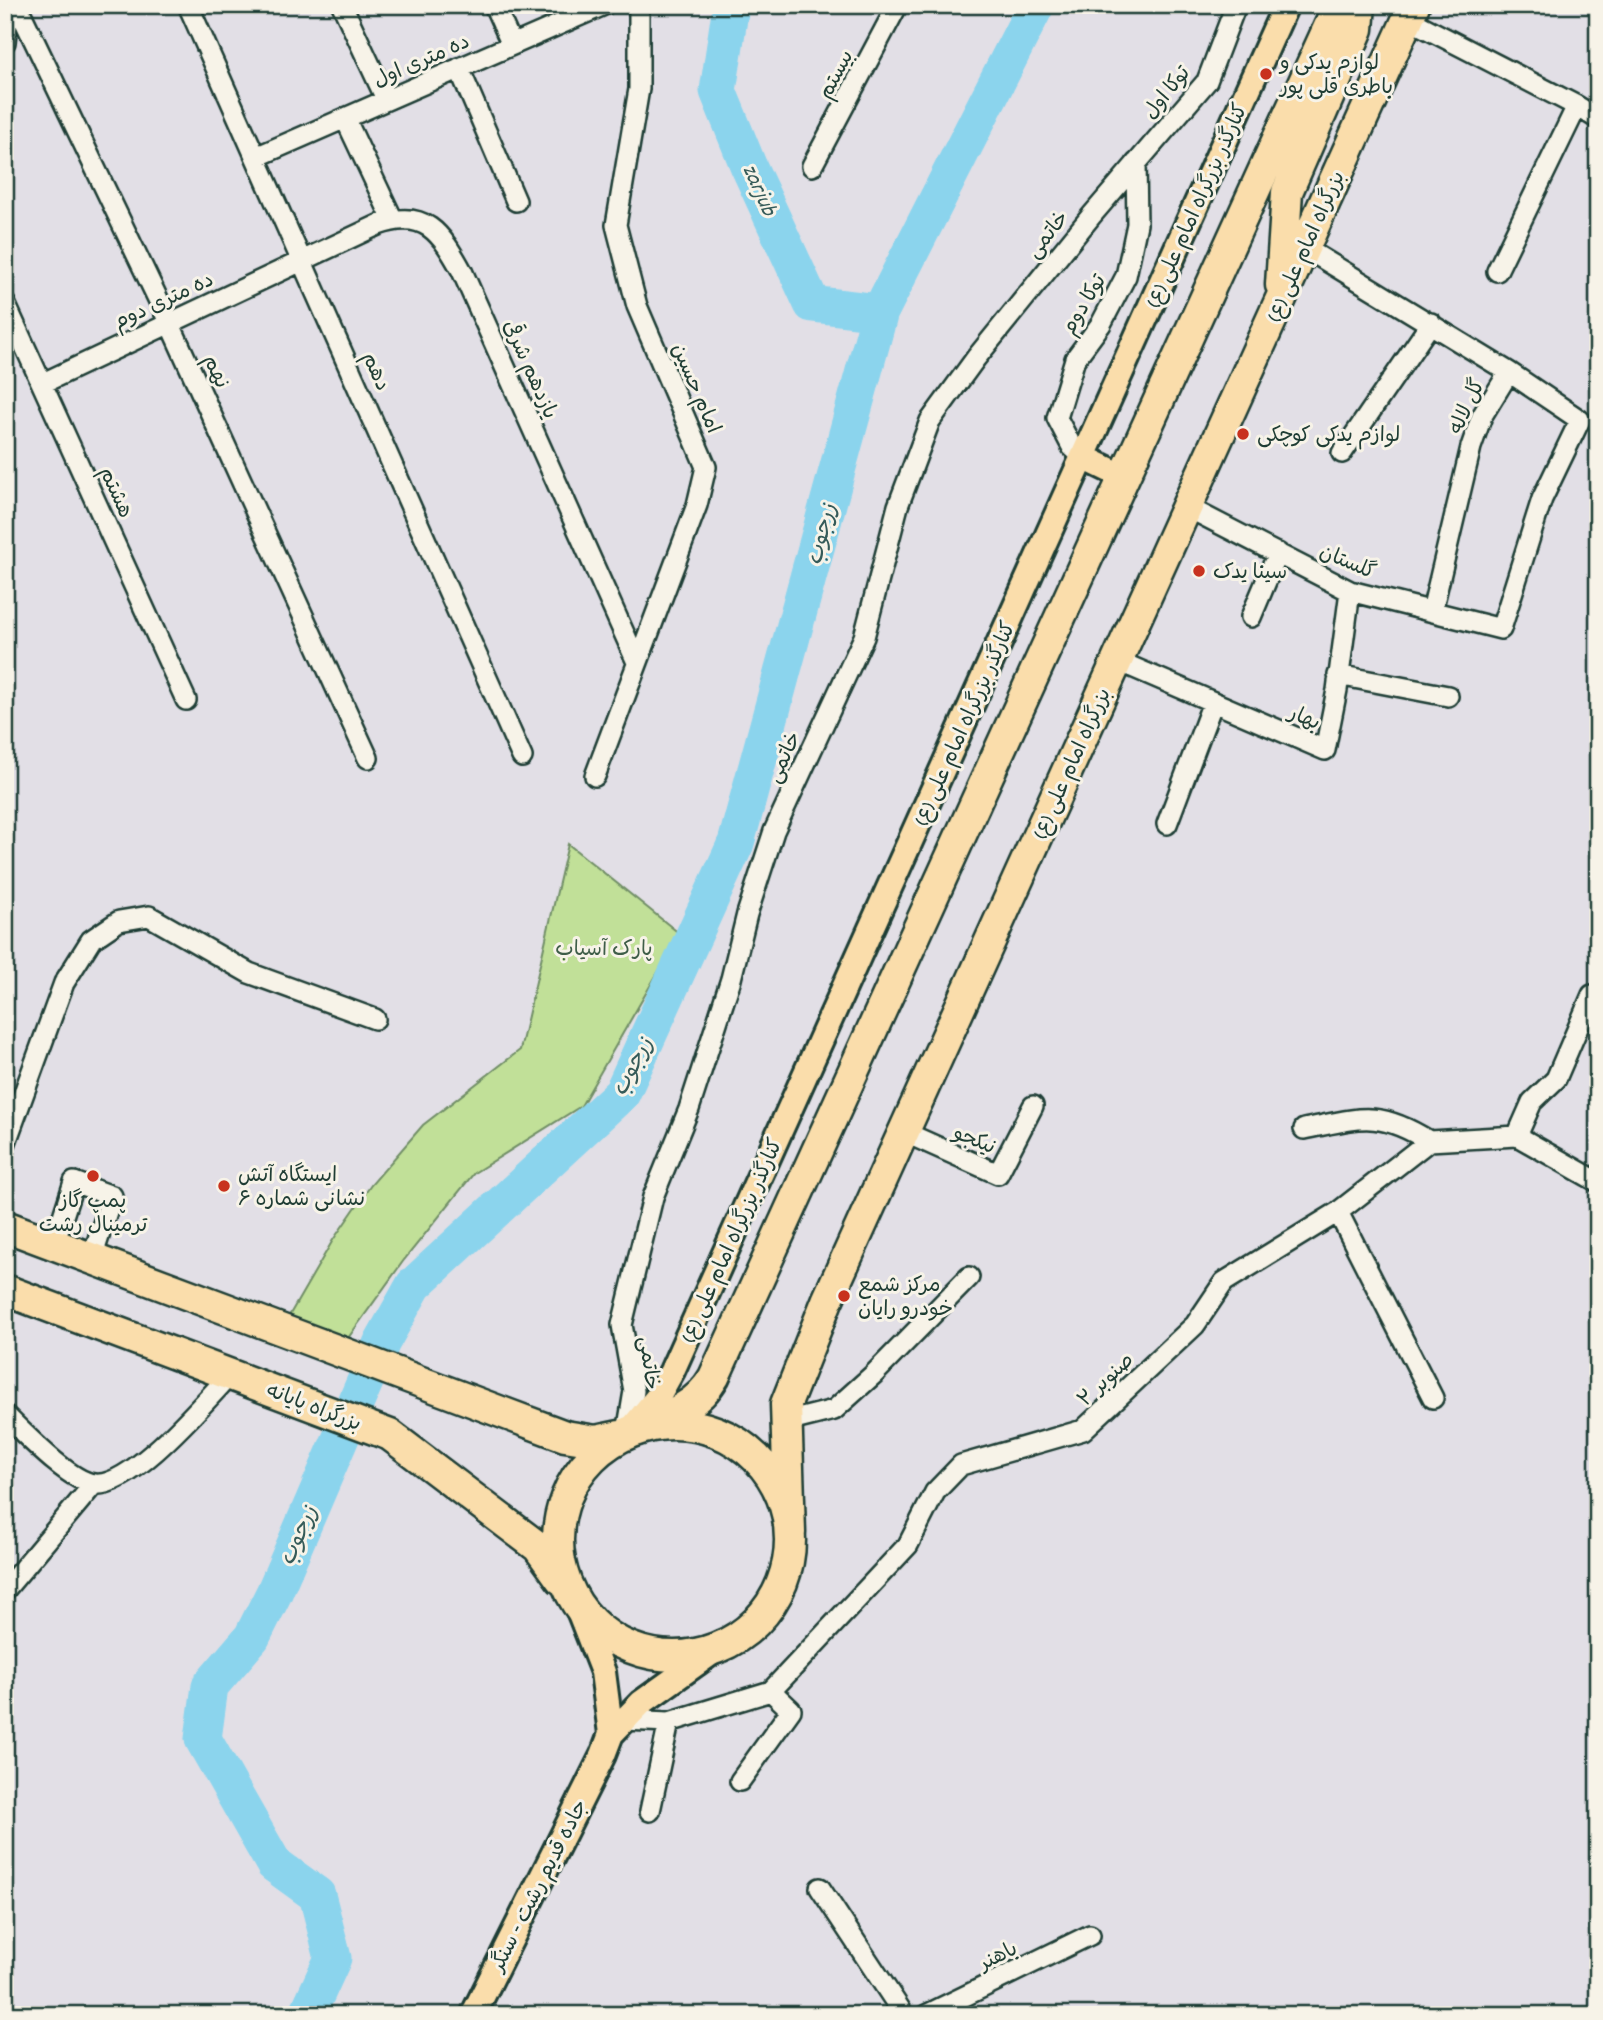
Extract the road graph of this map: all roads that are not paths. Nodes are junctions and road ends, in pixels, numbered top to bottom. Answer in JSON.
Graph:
{"nodes":[{"id":1,"x":9,"y":5,"type":"edge"},
{"id":2,"x":17,"y":5,"type":"edge"},
{"id":3,"x":188,"y":5,"type":"edge"},
{"id":4,"x":342,"y":5,"type":"edge"},
{"id":5,"x":494,"y":5,"type":"edge"},
{"id":6,"x":604,"y":5,"type":"edge"},
{"id":7,"x":639,"y":5,"type":"edge"},
{"id":8,"x":892,"y":5,"type":"edge"},
{"id":9,"x":1236,"y":5,"type":"edge"},
{"id":10,"x":1286,"y":5,"type":"edge"},
{"id":11,"x":1339,"y":5,"type":"edge"},
{"id":12,"x":1360,"y":5,"type":"edge"},
{"id":13,"x":1411,"y":12,"type":"edge"},
{"id":14,"x":5,"y":42,"type":"edge"},
{"id":15,"x":512,"y":45,"type":"junction"},
{"id":16,"x":459,"y":68,"type":"junction"},
{"id":17,"x":386,"y":99,"type":"junction"},
{"id":18,"x":1577,"y":106,"type":"junction"},
{"id":19,"x":1304,"y":115,"type":"junction"},
{"id":20,"x":345,"y":118,"type":"junction"},
{"id":21,"x":1598,"y":120,"type":"edge"},
{"id":22,"x":1354,"y":138,"type":"junction"},
{"id":23,"x":256,"y":157,"type":"junction"},
{"id":24,"x":1136,"y":163,"type":"junction"},
{"id":25,"x":812,"y":166,"type":"dead end"},
{"id":26,"x":516,"y":201,"type":"dead end"},
{"id":27,"x":393,"y":220,"type":"junction"},
{"id":28,"x":1305,"y":247,"type":"junction"},
{"id":29,"x":303,"y":260,"type":"junction"},
{"id":30,"x":1497,"y":271,"type":"dead end"},
{"id":31,"x":5,"y":303,"type":"edge"},
{"id":32,"x":1280,"y":303,"type":"junction"},
{"id":33,"x":169,"y":322,"type":"junction"},
{"id":34,"x":1432,"y":323,"type":"junction"},
{"id":35,"x":1509,"y":372,"type":"junction"},
{"id":36,"x":43,"y":383,"type":"junction"},
{"id":37,"x":1342,"y":453,"type":"dead end"},
{"id":38,"x":1083,"y":457,"type":"junction"},
{"id":39,"x":1124,"y":477,"type":"junction"},
{"id":40,"x":1187,"y":507,"type":"junction"},
{"id":41,"x":1278,"y":553,"type":"junction"},
{"id":42,"x":1350,"y":591,"type":"junction"},
{"id":43,"x":1432,"y":611,"type":"junction"},
{"id":44,"x":1251,"y":617,"type":"dead end"},
{"id":45,"x":1118,"y":661,"type":"junction"},
{"id":46,"x":637,"y":662,"type":"junction"},
{"id":47,"x":1338,"y":676,"type":"junction"},
{"id":48,"x":1448,"y":696,"type":"dead end"},
{"id":49,"x":186,"y":700,"type":"dead end"},
{"id":50,"x":1213,"y":702,"type":"junction"},
{"id":51,"x":522,"y":757,"type":"dead end"},
{"id":52,"x":368,"y":758,"type":"dead end"},
{"id":53,"x":595,"y":776,"type":"dead end"},
{"id":54,"x":1167,"y":824,"type":"dead end"},
{"id":55,"x":1592,"y":995,"type":"dead end"},
{"id":56,"x":375,"y":1018,"type":"dead end"},
{"id":57,"x":1033,"y":1106,"type":"dead end"},
{"id":58,"x":1304,"y":1129,"type":"dead end"},
{"id":59,"x":904,"y":1132,"type":"junction"},
{"id":60,"x":1517,"y":1136,"type":"junction"},
{"id":61,"x":1430,"y":1141,"type":"junction"},
{"id":62,"x":5,"y":1144,"type":"edge"},
{"id":63,"x":1598,"y":1182,"type":"edge"},
{"id":64,"x":1338,"y":1212,"type":"junction"},
{"id":65,"x":5,"y":1226,"type":"edge"},
{"id":66,"x":54,"y":1244,"type":"junction"},
{"id":67,"x":92,"y":1258,"type":"junction"},
{"id":68,"x":969,"y":1277,"type":"dead end"},
{"id":69,"x":5,"y":1290,"type":"edge"},
{"id":70,"x":230,"y":1375,"type":"junction"},
{"id":71,"x":1433,"y":1398,"type":"dead end"},
{"id":72,"x":5,"y":1415,"type":"edge"},
{"id":73,"x":786,"y":1422,"type":"junction"},
{"id":74,"x":627,"y":1433,"type":"junction"},
{"id":75,"x":94,"y":1484,"type":"junction"},
{"id":76,"x":790,"y":1533,"type":"junction"},
{"id":77,"x":5,"y":1590,"type":"edge"},
{"id":78,"x":575,"y":1600,"type":"junction"},
{"id":79,"x":718,"y":1648,"type":"junction"},
{"id":80,"x":771,"y":1691,"type":"junction"},
{"id":81,"x":669,"y":1722,"type":"junction"},
{"id":82,"x":613,"y":1736,"type":"junction"},
{"id":83,"x":740,"y":1781,"type":"dead end"},
{"id":84,"x":650,"y":1811,"type":"dead end"},
{"id":85,"x":820,"y":1888,"type":"dead end"},
{"id":86,"x":1090,"y":1935,"type":"dead end"},
{"id":87,"x":473,"y":2015,"type":"edge"},
{"id":88,"x":904,"y":2015,"type":"edge"},
{"id":89,"x":926,"y":2015,"type":"edge"}],
"edges":[{"from":1,"to":14,"type":"street"},
{"from":2,"to":33,"type":"street","name":"نهم"},
{"from":3,"to":23,"type":"street","name":"دهم"},
{"from":4,"to":17,"type":"street"},
{"from":5,"to":15,"type":"street"},
{"from":6,"to":15,"type":"street","name":"ده متری اول"},
{"from":7,"to":46,"type":"street","name":"امام حسین"},
{"from":8,"to":25,"type":"street","name":"بیستم"},
{"from":9,"to":24,"type":"street","name":"توکا اول"},
{"from":10,"to":38,"type":"main road","name":"کنارگذر بزرگراه امام علی (ع)"},
{"from":11,"to":19,"type":"highway"},
{"from":12,"to":19,"type":"highway"},
{"from":13,"to":18,"type":"street"},
{"from":13,"to":22,"type":"highway","name":"بزرگراه امام علی (ع)"},
{"from":15,"to":16,"type":"street","name":"ده متری اول"},
{"from":16,"to":17,"type":"street","name":"ده متری اول"},
{"from":16,"to":26,"type":"street"},
{"from":17,"to":20,"type":"street","name":"ده متری اول"},
{"from":18,"to":21,"type":"street"},
{"from":18,"to":30,"type":"street"},
{"from":19,"to":22,"type":"highway"},
{"from":19,"to":32,"type":"highway"},
{"from":19,"to":39,"type":"highway"},
{"from":20,"to":23,"type":"street","name":"ده متری اول"},
{"from":20,"to":27,"type":"street"},
{"from":22,"to":28,"type":"highway","name":"بزرگراه امام علی (ع)"},
{"from":23,"to":29,"type":"street","name":"دهم"},
{"from":24,"to":38,"type":"street","name":"توکا دوم"},
{"from":24,"to":74,"type":"street","name":"خاتمی"},
{"from":27,"to":29,"type":"street"},
{"from":27,"to":46,"type":"street","name":"یازدهم شرقی"},
{"from":28,"to":32,"type":"highway","name":"بزرگراه امام علی (ع)"},
{"from":28,"to":34,"type":"street","name":"گل لاله"},
{"from":29,"to":33,"type":"street","name":"ده متری دوم"},
{"from":29,"to":51,"type":"street","name":"دهم"},
{"from":31,"to":36,"type":"street","name":"هشتم"},
{"from":32,"to":40,"type":"highway","name":"بزرگراه امام علی (ع)"},
{"from":33,"to":36,"type":"street","name":"ده متری دوم"},
{"from":33,"to":52,"type":"street","name":"نهم"},
{"from":34,"to":35,"type":"street","name":"گل لاله"},
{"from":34,"to":37,"type":"street"},
{"from":35,"to":43,"type":"street","name":"گل لاله"},
{"from":35,"to":43,"type":"street","name":"گلستان"},
{"from":36,"to":49,"type":"street","name":"هشتم"},
{"from":38,"to":39,"type":"main road"},
{"from":38,"to":74,"type":"main road","name":"کنارگذر بزرگراه امام علی (ع)"},
{"from":39,"to":74,"type":"highway"},
{"from":40,"to":41,"type":"street","name":"گلستان"},
{"from":40,"to":45,"type":"highway","name":"بزرگراه امام علی (ع)"},
{"from":41,"to":42,"type":"street","name":"گلستان"},
{"from":41,"to":44,"type":"street"},
{"from":42,"to":43,"type":"street","name":"گلستان"},
{"from":42,"to":47,"type":"street","name":"بهار"},
{"from":45,"to":50,"type":"street","name":"بهار"},
{"from":45,"to":59,"type":"highway","name":"بزرگراه امام علی (ع)"},
{"from":46,"to":53,"type":"street","name":"امام حسین"},
{"from":47,"to":48,"type":"street"},
{"from":47,"to":50,"type":"street","name":"بهار"},
{"from":50,"to":54,"type":"street"},
{"from":55,"to":60,"type":"street"},
{"from":56,"to":62,"type":"street"},
{"from":57,"to":59,"type":"street","name":"نیکجو"},
{"from":58,"to":61,"type":"street"},
{"from":59,"to":73,"type":"highway","name":"بزرگراه امام علی (ع)"},
{"from":60,"to":61,"type":"street"},
{"from":60,"to":63,"type":"street"},
{"from":61,"to":64,"type":"street","name":"صنوبر ۲"},
{"from":64,"to":71,"type":"street"},
{"from":64,"to":80,"type":"street","name":"صنوبر ۲"},
{"from":65,"to":66,"type":"highway"},
{"from":66,"to":67,"type":"highway"},
{"from":66,"to":67,"type":"street"},
{"from":67,"to":74,"type":"highway"},
{"from":68,"to":73,"type":"street"},
{"from":69,"to":70,"type":"highway","name":"بزرگراه پایانه"},
{"from":70,"to":75,"type":"street"},
{"from":70,"to":78,"type":"highway","name":"بزرگراه پایانه"},
{"from":72,"to":75,"type":"street"},
{"from":73,"to":76,"type":"highway","name":"بزرگراه امام علی (ع)"},
{"from":74,"to":76,"type":"highway"},
{"from":74,"to":78,"type":"highway"},
{"from":75,"to":77,"type":"street"},
{"from":76,"to":79,"type":"highway"},
{"from":78,"to":79,"type":"highway"},
{"from":78,"to":82,"type":"main road"},
{"from":79,"to":82,"type":"main road"},
{"from":80,"to":81,"type":"street","name":"صنوبر ۲"},
{"from":80,"to":83,"type":"street"},
{"from":81,"to":82,"type":"street","name":"صنوبر ۲"},
{"from":81,"to":84,"type":"street"},
{"from":82,"to":87,"type":"main road","name":"جاده قدیم رشت - سنگر"},
{"from":85,"to":88,"type":"street"},
{"from":86,"to":89,"type":"street","name":"باهنر"}]}
